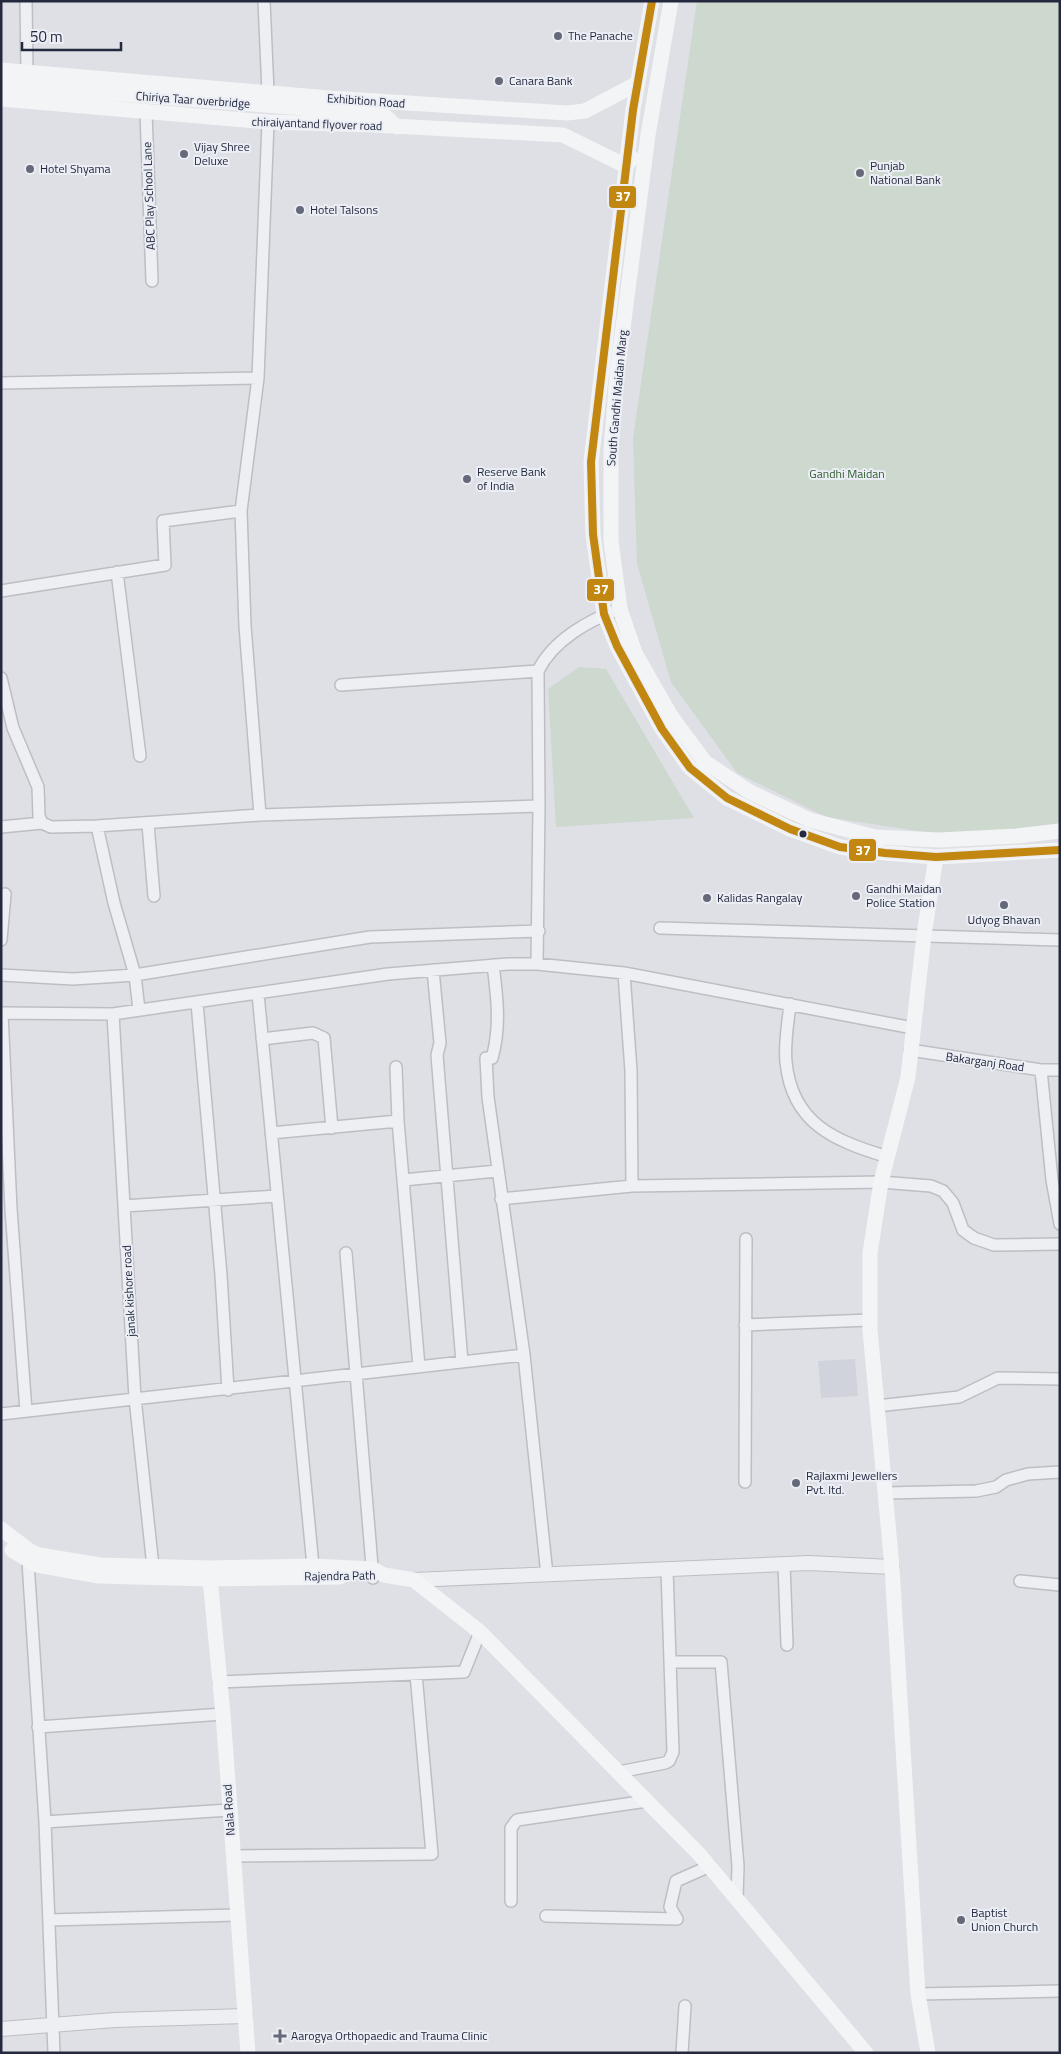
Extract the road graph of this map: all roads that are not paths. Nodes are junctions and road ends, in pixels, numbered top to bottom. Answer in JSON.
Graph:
{"nodes":[{"id":1,"x":26,"y":1,"type":"edge"},
{"id":2,"x":264,"y":1,"type":"edge"},
{"id":3,"x":652,"y":1,"type":"edge"},
{"id":4,"x":671,"y":1,"type":"edge"},
{"id":5,"x":1,"y":70,"type":"edge"},
{"id":6,"x":26,"y":72,"type":"junction"},
{"id":7,"x":638,"y":83,"type":"junction"},
{"id":8,"x":1,"y":85,"type":"edge"},
{"id":9,"x":268,"y":92,"type":"junction"},
{"id":10,"x":1,"y":99,"type":"edge"},
{"id":11,"x":402,"y":104,"type":"junction"},
{"id":12,"x":146,"y":112,"type":"junction"},
{"id":13,"x":377,"y":114,"type":"junction"},
{"id":14,"x":268,"y":122,"type":"junction"},
{"id":15,"x":397,"y":127,"type":"junction"},
{"id":16,"x":648,"y":135,"type":"junction"},
{"id":17,"x":626,"y":166,"type":"junction"},
{"id":18,"x":152,"y":280,"type":"dead end"},
{"id":19,"x":258,"y":378,"type":"junction"},
{"id":20,"x":1,"y":383,"type":"edge"},
{"id":21,"x":241,"y":511,"type":"junction"},
{"id":22,"x":117,"y":572,"type":"junction"},
{"id":23,"x":1,"y":591,"type":"edge"},
{"id":24,"x":620,"y":609,"type":"junction"},
{"id":25,"x":604,"y":614,"type":"junction"},
{"id":26,"x":538,"y":671,"type":"junction"},
{"id":27,"x":1,"y":678,"type":"edge"},
{"id":28,"x":342,"y":685,"type":"dead end"},
{"id":29,"x":140,"y":756,"type":"dead end"},
{"id":30,"x":540,"y":806,"type":"junction"},
{"id":31,"x":260,"y":815,"type":"junction"},
{"id":32,"x":42,"y":823,"type":"junction"},
{"id":33,"x":148,"y":824,"type":"junction"},
{"id":34,"x":97,"y":826,"type":"junction"},
{"id":35,"x":1,"y":827,"type":"edge"},
{"id":36,"x":1060,"y":831,"type":"edge"},
{"id":37,"x":1060,"y":850,"type":"edge"},
{"id":38,"x":936,"y":856,"type":"junction"},
{"id":39,"x":5,"y":894,"type":"dead end"},
{"id":40,"x":154,"y":896,"type":"dead end"},
{"id":41,"x":660,"y":928,"type":"dead end"},
{"id":42,"x":539,"y":931,"type":"junction"},
{"id":43,"x":924,"y":935,"type":"junction"},
{"id":44,"x":1,"y":940,"type":"edge"},
{"id":45,"x":1060,"y":940,"type":"edge"},
{"id":46,"x":537,"y":964,"type":"junction"},
{"id":47,"x":493,"y":965,"type":"junction"},
{"id":48,"x":433,"y":970,"type":"junction"},
{"id":49,"x":624,"y":973,"type":"junction"},
{"id":50,"x":1,"y":975,"type":"edge"},
{"id":51,"x":135,"y":975,"type":"junction"},
{"id":52,"x":258,"y":994,"type":"junction"},
{"id":53,"x":197,"y":1003,"type":"junction"},
{"id":54,"x":790,"y":1004,"type":"junction"},
{"id":55,"x":139,"y":1010,"type":"junction"},
{"id":56,"x":2,"y":1013,"type":"edge"},
{"id":57,"x":113,"y":1014,"type":"junction"},
{"id":58,"x":913,"y":1028,"type":"junction"},
{"id":59,"x":262,"y":1039,"type":"junction"},
{"id":60,"x":910,"y":1050,"type":"junction"},
{"id":61,"x":396,"y":1067,"type":"dead end"},
{"id":62,"x":1041,"y":1070,"type":"junction"},
{"id":63,"x":1060,"y":1070,"type":"edge"},
{"id":64,"x":398,"y":1121,"type":"junction"},
{"id":65,"x":332,"y":1128,"type":"junction"},
{"id":66,"x":271,"y":1133,"type":"junction"},
{"id":67,"x":888,"y":1157,"type":"junction"},
{"id":68,"x":497,"y":1171,"type":"junction"},
{"id":69,"x":447,"y":1176,"type":"junction"},
{"id":70,"x":403,"y":1180,"type":"junction"},
{"id":71,"x":881,"y":1182,"type":"junction"},
{"id":72,"x":632,"y":1186,"type":"junction"},
{"id":73,"x":277,"y":1196,"type":"junction"},
{"id":74,"x":501,"y":1199,"type":"junction"},
{"id":75,"x":213,"y":1200,"type":"junction"},
{"id":76,"x":124,"y":1206,"type":"junction"},
{"id":77,"x":1060,"y":1224,"type":"edge"},
{"id":78,"x":746,"y":1239,"type":"dead end"},
{"id":79,"x":1060,"y":1244,"type":"edge"},
{"id":80,"x":346,"y":1253,"type":"dead end"},
{"id":81,"x":870,"y":1320,"type":"junction"},
{"id":82,"x":745,"y":1325,"type":"junction"},
{"id":83,"x":524,"y":1355,"type":"junction"},
{"id":84,"x":462,"y":1362,"type":"junction"},
{"id":85,"x":419,"y":1367,"type":"junction"},
{"id":86,"x":357,"y":1374,"type":"junction"},
{"id":87,"x":1060,"y":1380,"type":"edge"},
{"id":88,"x":295,"y":1381,"type":"junction"},
{"id":89,"x":228,"y":1390,"type":"junction"},
{"id":90,"x":135,"y":1398,"type":"junction"},
{"id":91,"x":877,"y":1406,"type":"junction"},
{"id":92,"x":26,"y":1411,"type":"junction"},
{"id":93,"x":1,"y":1414,"type":"edge"},
{"id":94,"x":1060,"y":1472,"type":"edge"},
{"id":95,"x":745,"y":1482,"type":"dead end"},
{"id":96,"x":885,"y":1493,"type":"junction"},
{"id":97,"x":1,"y":1529,"type":"edge"},
{"id":98,"x":1,"y":1542,"type":"edge"},
{"id":99,"x":28,"y":1562,"type":"junction"},
{"id":100,"x":784,"y":1564,"type":"junction"},
{"id":101,"x":313,"y":1566,"type":"junction"},
{"id":102,"x":153,"y":1567,"type":"junction"},
{"id":103,"x":892,"y":1567,"type":"junction"},
{"id":104,"x":667,"y":1570,"type":"junction"},
{"id":105,"x":100,"y":1571,"type":"junction"},
{"id":106,"x":209,"y":1573,"type":"junction"},
{"id":107,"x":377,"y":1574,"type":"junction"},
{"id":108,"x":547,"y":1574,"type":"junction"},
{"id":109,"x":414,"y":1580,"type":"junction"},
{"id":110,"x":1020,"y":1582,"type":"dead end"},
{"id":111,"x":1060,"y":1585,"type":"edge"},
{"id":112,"x":480,"y":1632,"type":"junction"},
{"id":113,"x":787,"y":1645,"type":"dead end"},
{"id":114,"x":670,"y":1662,"type":"junction"},
{"id":115,"x":416,"y":1674,"type":"junction"},
{"id":116,"x":219,"y":1682,"type":"junction"},
{"id":117,"x":222,"y":1714,"type":"junction"},
{"id":118,"x":38,"y":1727,"type":"junction"},
{"id":119,"x":619,"y":1772,"type":"junction"},
{"id":120,"x":647,"y":1801,"type":"junction"},
{"id":121,"x":229,"y":1810,"type":"junction"},
{"id":122,"x":45,"y":1822,"type":"junction"},
{"id":123,"x":233,"y":1856,"type":"junction"},
{"id":124,"x":710,"y":1866,"type":"junction"},
{"id":125,"x":737,"y":1898,"type":"junction"},
{"id":126,"x":511,"y":1901,"type":"dead end"},
{"id":127,"x":237,"y":1915,"type":"junction"},
{"id":128,"x":546,"y":1916,"type":"dead end"},
{"id":129,"x":49,"y":1920,"type":"junction"},
{"id":130,"x":1060,"y":1991,"type":"edge"},
{"id":131,"x":918,"y":1994,"type":"junction"},
{"id":132,"x":685,"y":2006,"type":"dead end"},
{"id":133,"x":245,"y":2016,"type":"junction"},
{"id":134,"x":54,"y":2025,"type":"junction"},
{"id":135,"x":1,"y":2029,"type":"edge"},
{"id":136,"x":54,"y":2053,"type":"edge"},
{"id":137,"x":248,"y":2053,"type":"edge"},
{"id":138,"x":682,"y":2053,"type":"edge"},
{"id":139,"x":866,"y":2053,"type":"edge"},
{"id":140,"x":928,"y":2053,"type":"edge"}],
"edges":[{"from":1,"to":6,"type":"street"},
{"from":2,"to":9,"type":"street"},
{"from":3,"to":7,"type":"main road"},
{"from":4,"to":16,"type":"main road","name":"South Gandhi Maidan Marg"},
{"from":5,"to":6,"type":"main road","name":"Exhibition Road"},
{"from":6,"to":9,"type":"main road","name":"Exhibition Road"},
{"from":7,"to":11,"type":"main road","name":"Exhibition Road"},
{"from":7,"to":17,"type":"main road"},
{"from":8,"to":13,"type":"main road","name":"Chiriya Taar overbridge"},
{"from":9,"to":11,"type":"main road","name":"Exhibition Road"},
{"from":10,"to":12,"type":"main road","name":"chiraiyantand flyover road"},
{"from":11,"to":13,"type":"main road"},
{"from":12,"to":14,"type":"main road","name":"chiraiyantand flyover road"},
{"from":12,"to":18,"type":"street","name":"ABC Play School Lane"},
{"from":13,"to":15,"type":"main road"},
{"from":14,"to":15,"type":"main road","name":"chiraiyantand flyover road"},
{"from":14,"to":19,"type":"street"},
{"from":15,"to":17,"type":"main road","name":"chiraiyantand flyover road"},
{"from":16,"to":17,"type":"main road"},
{"from":16,"to":24,"type":"main road","name":"South Gandhi Maidan Marg"},
{"from":17,"to":25,"type":"main road"},
{"from":19,"to":20,"type":"street"},
{"from":19,"to":21,"type":"street"},
{"from":21,"to":22,"type":"street"},
{"from":21,"to":31,"type":"street"},
{"from":22,"to":23,"type":"street"},
{"from":22,"to":29,"type":"street"},
{"from":24,"to":25,"type":"street"},
{"from":24,"to":36,"type":"main road","name":"South Gandhi Maidan Marg"},
{"from":25,"to":26,"type":"street"},
{"from":25,"to":38,"type":"main road"},
{"from":26,"to":28,"type":"street"},
{"from":26,"to":30,"type":"street"},
{"from":27,"to":32,"type":"street"},
{"from":30,"to":31,"type":"street"},
{"from":30,"to":42,"type":"street"},
{"from":31,"to":33,"type":"street"},
{"from":32,"to":34,"type":"street"},
{"from":32,"to":35,"type":"street"},
{"from":33,"to":34,"type":"street"},
{"from":33,"to":40,"type":"street"},
{"from":34,"to":51,"type":"street"},
{"from":37,"to":38,"type":"main road"},
{"from":38,"to":43,"type":"main road"},
{"from":39,"to":44,"type":"street"},
{"from":41,"to":43,"type":"street"},
{"from":42,"to":46,"type":"street"},
{"from":42,"to":51,"type":"street"},
{"from":43,"to":45,"type":"street"},
{"from":43,"to":58,"type":"main road"},
{"from":46,"to":47,"type":"street"},
{"from":46,"to":49,"type":"street"},
{"from":47,"to":48,"type":"street"},
{"from":47,"to":68,"type":"street"},
{"from":48,"to":52,"type":"street"},
{"from":48,"to":69,"type":"street"},
{"from":49,"to":54,"type":"street"},
{"from":49,"to":72,"type":"street"},
{"from":50,"to":51,"type":"street"},
{"from":51,"to":55,"type":"street"},
{"from":52,"to":53,"type":"street"},
{"from":52,"to":59,"type":"street"},
{"from":53,"to":55,"type":"street"},
{"from":53,"to":75,"type":"street"},
{"from":54,"to":58,"type":"street"},
{"from":54,"to":67,"type":"street"},
{"from":55,"to":57,"type":"street"},
{"from":56,"to":57,"type":"street"},
{"from":56,"to":92,"type":"street"},
{"from":57,"to":76,"type":"street","name":"janak kishore road"},
{"from":58,"to":60,"type":"main road"},
{"from":59,"to":65,"type":"street"},
{"from":59,"to":66,"type":"street"},
{"from":60,"to":62,"type":"street","name":"Bakarganj Road"},
{"from":60,"to":67,"type":"main road"},
{"from":61,"to":64,"type":"street"},
{"from":62,"to":63,"type":"street","name":"Bakarganj Road"},
{"from":62,"to":77,"type":"street"},
{"from":64,"to":65,"type":"street"},
{"from":64,"to":70,"type":"street"},
{"from":65,"to":66,"type":"street"},
{"from":66,"to":73,"type":"street"},
{"from":67,"to":71,"type":"main road"},
{"from":68,"to":69,"type":"street"},
{"from":68,"to":74,"type":"street"},
{"from":69,"to":70,"type":"street"},
{"from":69,"to":84,"type":"street"},
{"from":70,"to":85,"type":"street"},
{"from":71,"to":72,"type":"street"},
{"from":71,"to":79,"type":"street"},
{"from":71,"to":81,"type":"main road"},
{"from":72,"to":74,"type":"street"},
{"from":73,"to":75,"type":"street"},
{"from":73,"to":88,"type":"street"},
{"from":74,"to":83,"type":"street"},
{"from":75,"to":76,"type":"street"},
{"from":75,"to":89,"type":"street"},
{"from":76,"to":90,"type":"street","name":"janak kishore road"},
{"from":78,"to":82,"type":"street"},
{"from":80,"to":86,"type":"street"},
{"from":81,"to":82,"type":"street"},
{"from":81,"to":91,"type":"main road"},
{"from":82,"to":95,"type":"street"},
{"from":83,"to":84,"type":"street"},
{"from":83,"to":108,"type":"street"},
{"from":84,"to":85,"type":"street"},
{"from":85,"to":86,"type":"street"},
{"from":86,"to":88,"type":"street"},
{"from":86,"to":107,"type":"street"},
{"from":87,"to":91,"type":"street"},
{"from":88,"to":89,"type":"street"},
{"from":88,"to":101,"type":"street"},
{"from":89,"to":90,"type":"street"},
{"from":90,"to":92,"type":"street"},
{"from":90,"to":102,"type":"street","name":"janak kishore road"},
{"from":91,"to":96,"type":"main road"},
{"from":92,"to":93,"type":"street"},
{"from":94,"to":96,"type":"street"},
{"from":96,"to":103,"type":"main road"},
{"from":97,"to":105,"type":"main road","name":"Rajendra Path"},
{"from":98,"to":99,"type":"main road","name":"Rajendra Path"},
{"from":99,"to":105,"type":"main road","name":"Rajendra Path"},
{"from":99,"to":118,"type":"street"},
{"from":100,"to":103,"type":"street"},
{"from":100,"to":104,"type":"street"},
{"from":100,"to":113,"type":"street"},
{"from":101,"to":106,"type":"main road","name":"Rajendra Path"},
{"from":101,"to":107,"type":"main road","name":"Rajendra Path"},
{"from":102,"to":105,"type":"main road","name":"Rajendra Path"},
{"from":102,"to":106,"type":"main road","name":"Rajendra Path"},
{"from":103,"to":131,"type":"main road"},
{"from":104,"to":108,"type":"street"},
{"from":104,"to":114,"type":"street"},
{"from":105,"to":106,"type":"main road","name":"Rajendra Path"},
{"from":106,"to":107,"type":"main road","name":"Rajendra Path"},
{"from":106,"to":116,"type":"main road","name":"Nala Road"},
{"from":107,"to":109,"type":"main road"},
{"from":108,"to":109,"type":"street"},
{"from":109,"to":112,"type":"main road"},
{"from":110,"to":111,"type":"street"},
{"from":112,"to":115,"type":"street"},
{"from":112,"to":119,"type":"main road"},
{"from":114,"to":119,"type":"street"},
{"from":114,"to":125,"type":"street"},
{"from":115,"to":116,"type":"street"},
{"from":115,"to":123,"type":"street"},
{"from":116,"to":117,"type":"main road","name":"Nala Road"},
{"from":117,"to":118,"type":"street"},
{"from":117,"to":121,"type":"main road","name":"Nala Road"},
{"from":118,"to":122,"type":"street"},
{"from":119,"to":120,"type":"main road"},
{"from":120,"to":124,"type":"main road"},
{"from":120,"to":126,"type":"street"},
{"from":121,"to":122,"type":"street"},
{"from":121,"to":123,"type":"main road","name":"Nala Road"},
{"from":122,"to":129,"type":"street"},
{"from":123,"to":127,"type":"main road","name":"Nala Road"},
{"from":124,"to":125,"type":"main road"},
{"from":124,"to":128,"type":"street"},
{"from":125,"to":139,"type":"main road"},
{"from":127,"to":129,"type":"street"},
{"from":127,"to":133,"type":"main road","name":"Nala Road"},
{"from":129,"to":134,"type":"street"},
{"from":130,"to":131,"type":"street"},
{"from":131,"to":140,"type":"main road"},
{"from":132,"to":138,"type":"street"},
{"from":133,"to":134,"type":"street"},
{"from":133,"to":137,"type":"main road","name":"Nala Road"},
{"from":134,"to":135,"type":"street"},
{"from":134,"to":136,"type":"street"}]}
